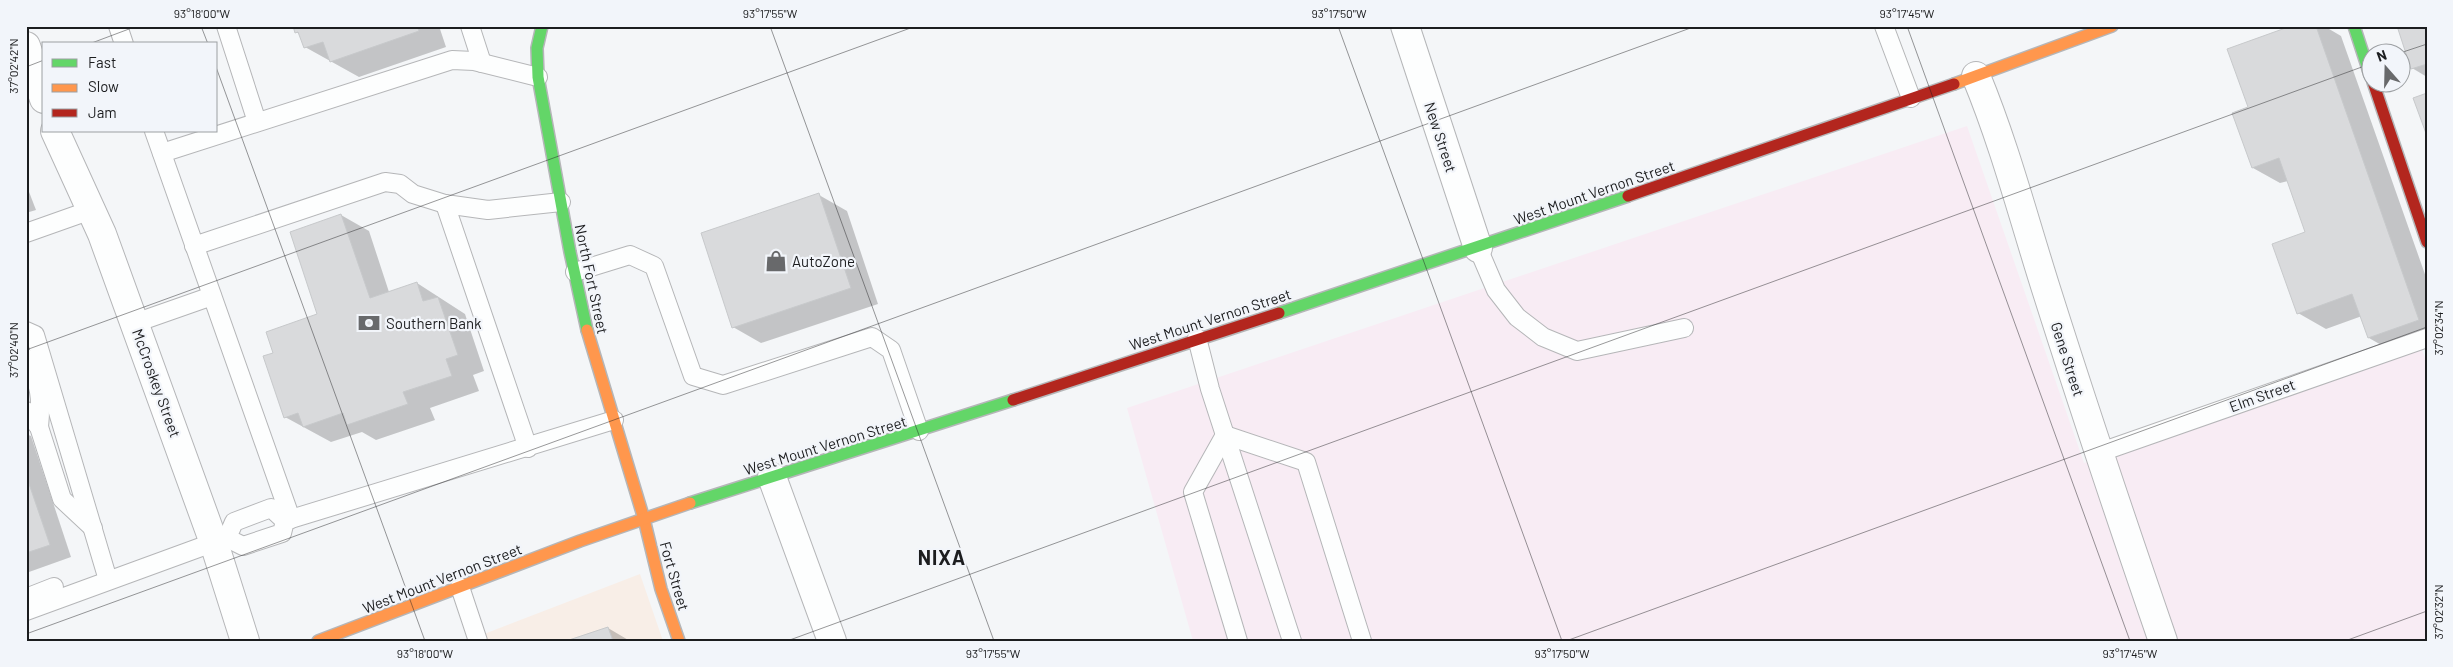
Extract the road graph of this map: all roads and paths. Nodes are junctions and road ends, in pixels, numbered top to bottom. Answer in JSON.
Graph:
{"nodes":[{"id":1,"x":118,"y":26,"type":"edge"},
{"id":2,"x":226,"y":26,"type":"edge"},
{"id":3,"x":470,"y":26,"type":"edge"},
{"id":4,"x":542,"y":26,"type":"edge"},
{"id":5,"x":1405,"y":26,"type":"edge"},
{"id":6,"x":1884,"y":26,"type":"edge"},
{"id":7,"x":2112,"y":26,"type":"edge"},
{"id":8,"x":2354,"y":26,"type":"edge"},
{"id":9,"x":2077,"y":32,"type":"edge"},
{"id":10,"x":123,"y":42,"type":"edge"},
{"id":11,"x":2360,"y":44,"type":"edge"},
{"id":12,"x":26,"y":46,"type":"edge"},
{"id":13,"x":482,"y":63,"type":"junction"},
{"id":14,"x":1976,"y":76,"type":"junction"},
{"id":15,"x":538,"y":77,"type":"junction"},
{"id":16,"x":2376,"y":92,"type":"edge"},
{"id":17,"x":42,"y":93,"type":"edge"},
{"id":18,"x":1911,"y":98,"type":"junction"},
{"id":19,"x":257,"y":122,"type":"junction"},
{"id":20,"x":55,"y":132,"type":"edge"},
{"id":21,"x":154,"y":132,"type":"edge"},
{"id":22,"x":162,"y":154,"type":"junction"},
{"id":23,"x":561,"y":202,"type":"junction"},
{"id":24,"x":445,"y":204,"type":"junction"},
{"id":25,"x":91,"y":210,"type":"junction"},
{"id":26,"x":26,"y":233,"type":"edge"},
{"id":27,"x":2427,"y":242,"type":"edge"},
{"id":28,"x":194,"y":246,"type":"junction"},
{"id":29,"x":1478,"y":248,"type":"junction"},
{"id":30,"x":575,"y":272,"type":"junction"},
{"id":31,"x":212,"y":296,"type":"junction"},
{"id":32,"x":135,"y":322,"type":"junction"},
{"id":33,"x":1684,"y":328,"type":"dead end"},
{"id":34,"x":26,"y":331,"type":"edge"},
{"id":35,"x":1197,"y":338,"type":"junction"},
{"id":36,"x":2427,"y":338,"type":"edge"},
{"id":37,"x":26,"y":358,"type":"edge"},
{"id":38,"x":26,"y":411,"type":"edge"},
{"id":39,"x":614,"y":420,"type":"junction"},
{"id":40,"x":39,"y":427,"type":"junction"},
{"id":41,"x":918,"y":431,"type":"junction"},
{"id":42,"x":1224,"y":435,"type":"junction"},
{"id":43,"x":528,"y":448,"type":"junction"},
{"id":44,"x":2098,"y":453,"type":"junction"},
{"id":45,"x":772,"y":477,"type":"junction"},
{"id":46,"x":644,"y":519,"type":"junction"},
{"id":47,"x":288,"y":520,"type":"junction"},
{"id":48,"x":93,"y":529,"type":"junction"},
{"id":49,"x":221,"y":540,"type":"junction"},
{"id":50,"x":108,"y":580,"type":"junction"},
{"id":51,"x":460,"y":587,"type":"junction"},
{"id":52,"x":84,"y":589,"type":"junction"},
{"id":53,"x":26,"y":598,"type":"edge"},
{"id":54,"x":26,"y":611,"type":"edge"},
{"id":55,"x":826,"y":639,"type":"edge"},
{"id":56,"x":245,"y":641,"type":"edge"},
{"id":57,"x":318,"y":641,"type":"edge"},
{"id":58,"x":478,"y":641,"type":"edge"},
{"id":59,"x":679,"y":641,"type":"edge"},
{"id":60,"x":1238,"y":641,"type":"edge"},
{"id":61,"x":1292,"y":641,"type":"edge"},
{"id":62,"x":1362,"y":641,"type":"edge"},
{"id":63,"x":2163,"y":641,"type":"edge"}],
"edges":[{"from":1,"to":10,"type":"lane"},
{"from":2,"to":19,"type":"lane"},
{"from":3,"to":13,"type":"lane"},
{"from":4,"to":15,"type":"main road","name":"North Fort Street"},
{"from":5,"to":29,"type":"street","name":"New Street"},
{"from":6,"to":18,"type":"lane"},
{"from":7,"to":9,"type":"main road","name":"West Mount Vernon Street"},
{"from":8,"to":11,"type":"main road"},
{"from":9,"to":14,"type":"main road","name":"West Mount Vernon Street"},
{"from":12,"to":17,"type":"street"},
{"from":13,"to":15,"type":"lane"},
{"from":13,"to":19,"type":"lane"},
{"from":14,"to":18,"type":"main road","name":"West Mount Vernon Street"},
{"from":14,"to":44,"type":"street","name":"Gene Street"},
{"from":15,"to":23,"type":"main road","name":"North Fort Street"},
{"from":16,"to":27,"type":"main road"},
{"from":18,"to":29,"type":"main road","name":"West Mount Vernon Street"},
{"from":19,"to":22,"type":"lane"},
{"from":20,"to":25,"type":"street","name":"McCroskey Street"},
{"from":21,"to":22,"type":"lane"},
{"from":22,"to":28,"type":"lane"},
{"from":23,"to":24,"type":"lane"},
{"from":23,"to":30,"type":"main road","name":"North Fort Street"},
{"from":24,"to":28,"type":"lane"},
{"from":24,"to":43,"type":"lane"},
{"from":25,"to":26,"type":"lane"},
{"from":25,"to":32,"type":"street","name":"McCroskey Street"},
{"from":28,"to":31,"type":"lane"},
{"from":29,"to":33,"type":"lane"},
{"from":29,"to":35,"type":"main road","name":"West Mount Vernon Street"},
{"from":30,"to":39,"type":"main road","name":"North Fort Street"},
{"from":30,"to":41,"type":"lane"},
{"from":31,"to":32,"type":"lane"},
{"from":31,"to":47,"type":"lane"},
{"from":32,"to":49,"type":"street","name":"McCroskey Street"},
{"from":34,"to":48,"type":"lane"},
{"from":35,"to":41,"type":"main road","name":"West Mount Vernon Street"},
{"from":35,"to":42,"type":"lane"},
{"from":36,"to":44,"type":"lane","name":"Elm Street"},
{"from":37,"to":40,"type":"lane"},
{"from":38,"to":40,"type":"lane"},
{"from":39,"to":43,"type":"lane"},
{"from":39,"to":46,"type":"main road","name":"North Fort Street"},
{"from":40,"to":48,"type":"lane"},
{"from":41,"to":45,"type":"main road","name":"West Mount Vernon Street"},
{"from":42,"to":60,"type":"lane"},
{"from":42,"to":61,"type":"lane"},
{"from":42,"to":62,"type":"lane"},
{"from":43,"to":47,"type":"lane"},
{"from":44,"to":63,"type":"street","name":"Gene Street"},
{"from":45,"to":46,"type":"main road","name":"West Mount Vernon Street"},
{"from":45,"to":55,"type":"street"},
{"from":46,"to":51,"type":"main road","name":"West Mount Vernon Street"},
{"from":46,"to":59,"type":"main road","name":"Fort Street"},
{"from":47,"to":49,"type":"lane"},
{"from":47,"to":49,"type":"lane"},
{"from":48,"to":50,"type":"lane"},
{"from":49,"to":50,"type":"lane"},
{"from":49,"to":56,"type":"street","name":"McCroskey Street"},
{"from":50,"to":52,"type":"lane"},
{"from":51,"to":57,"type":"main road","name":"West Mount Vernon Street"},
{"from":51,"to":58,"type":"lane"},
{"from":52,"to":53,"type":"lane"},
{"from":52,"to":54,"type":"lane"}]}
